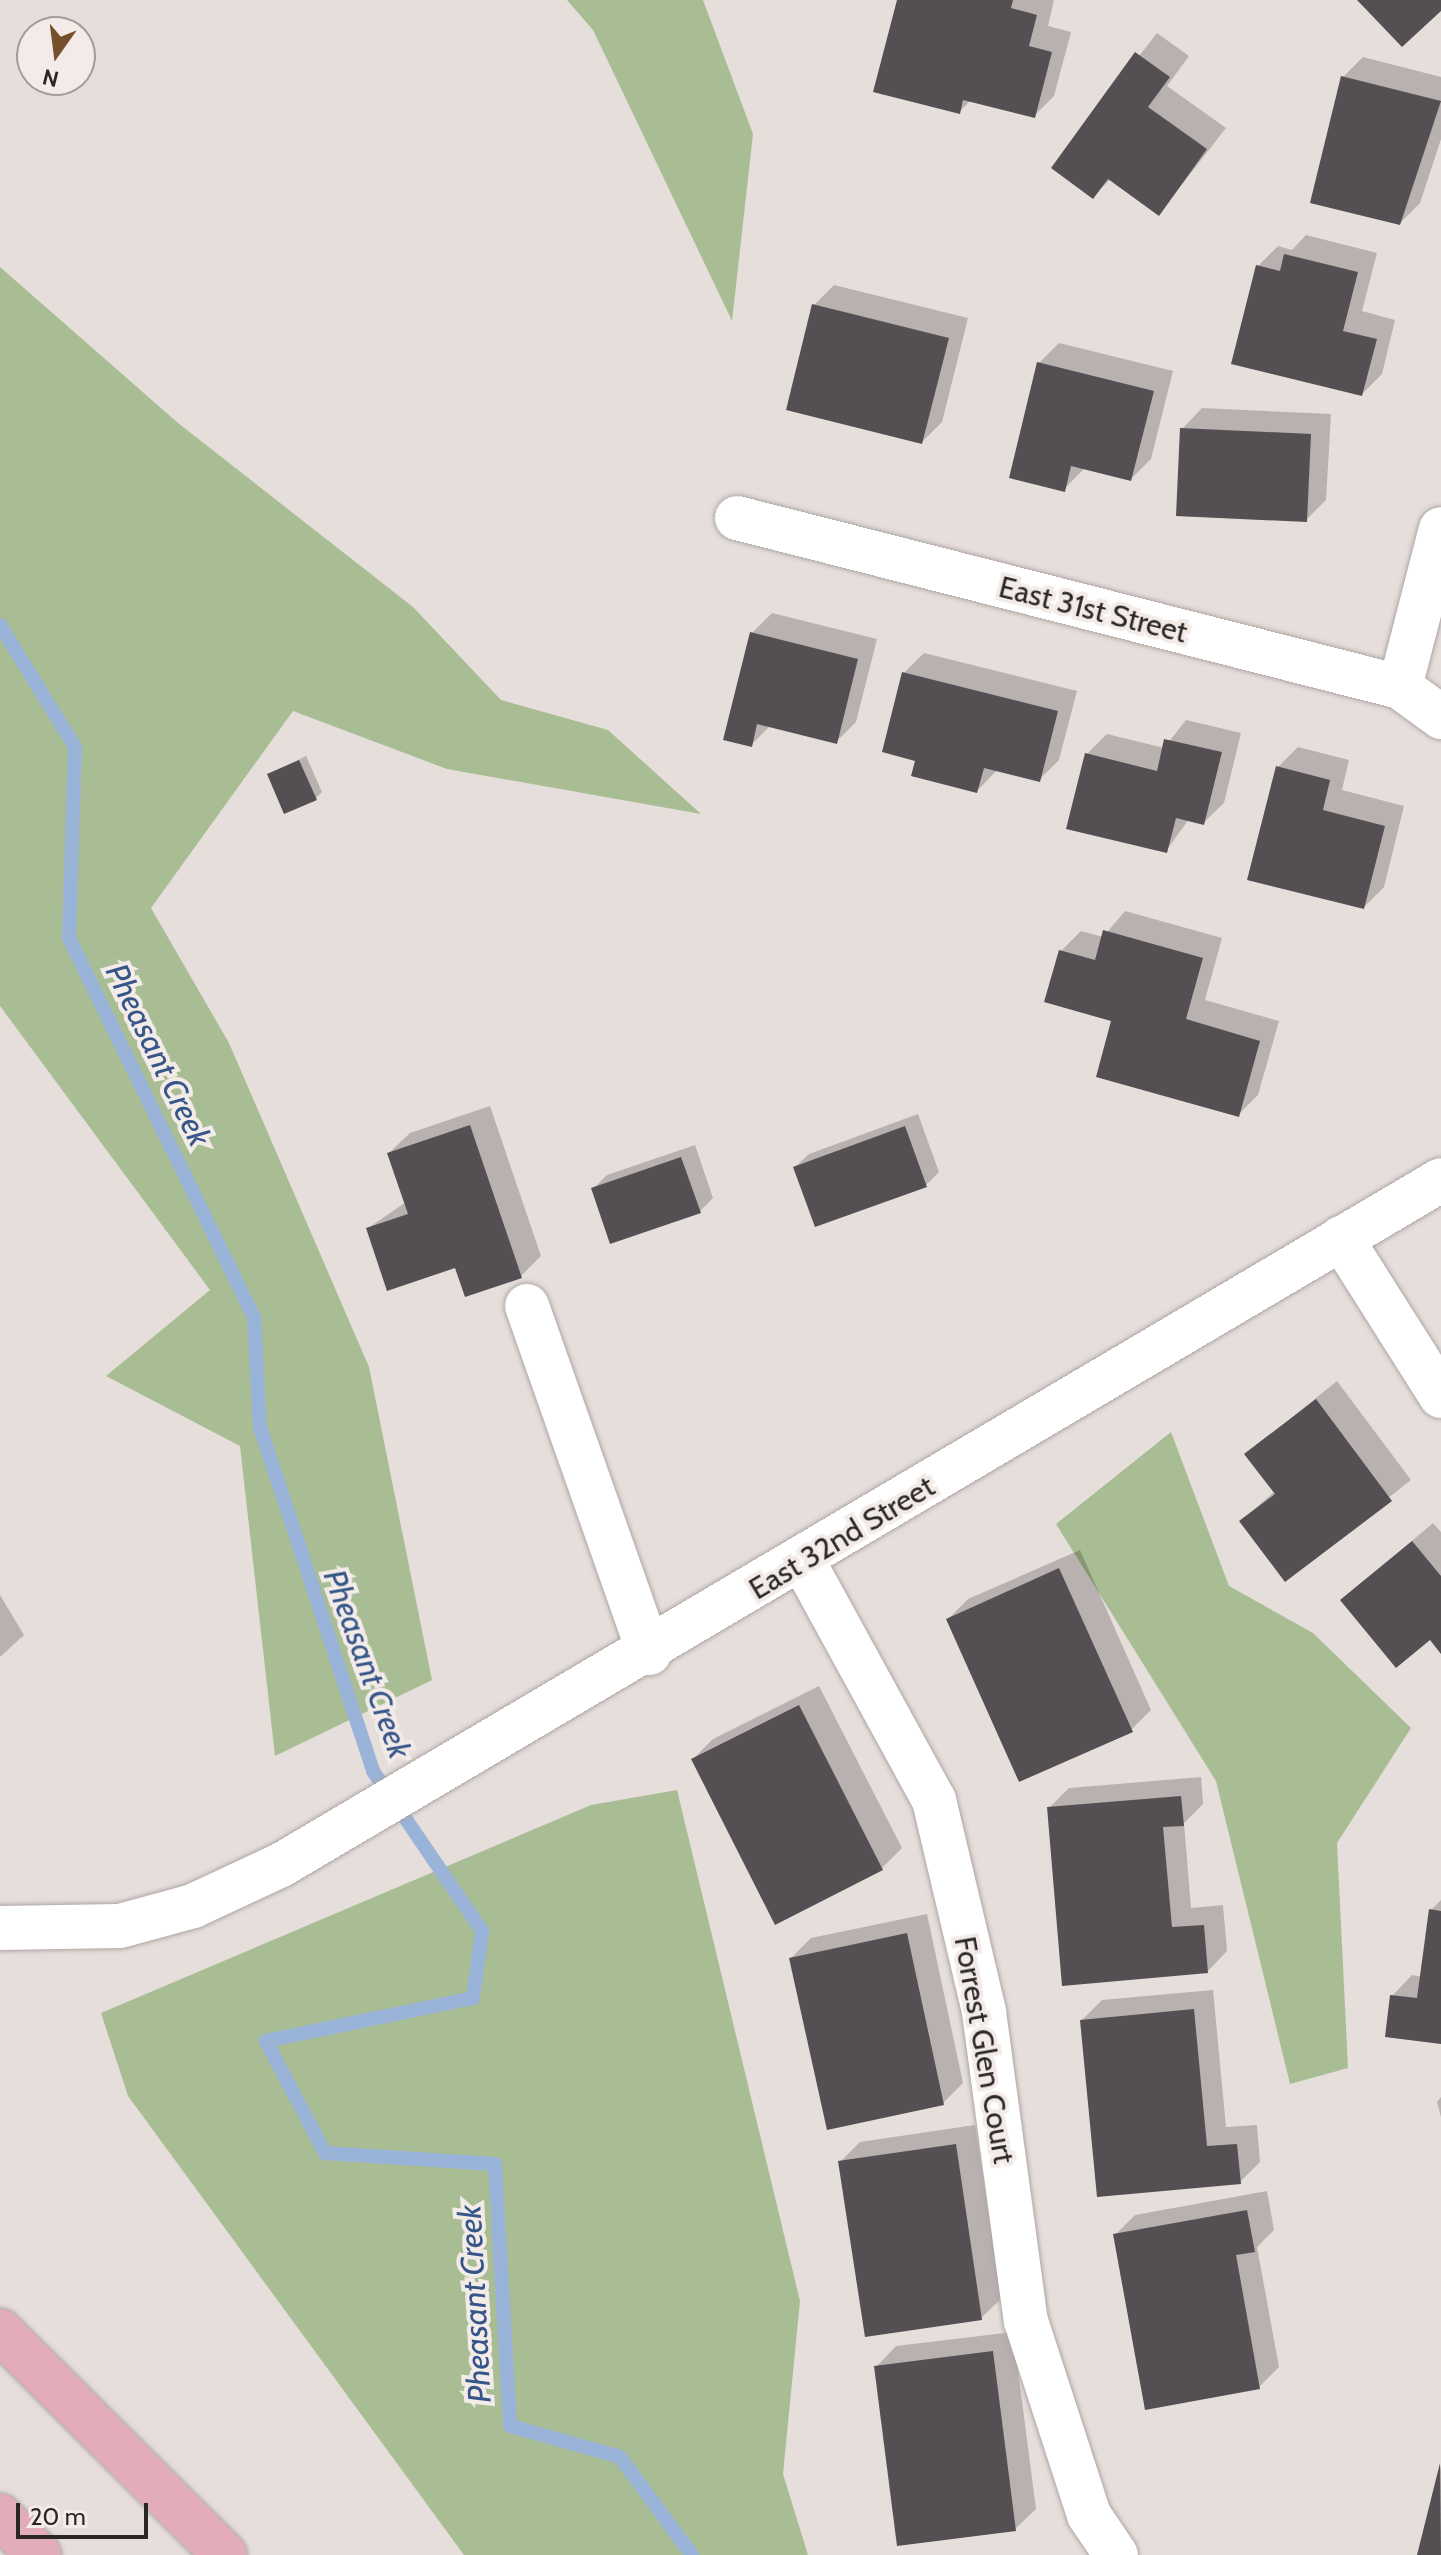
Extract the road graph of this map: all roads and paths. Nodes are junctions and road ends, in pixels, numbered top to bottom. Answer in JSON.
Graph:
{"nodes":[{"id":1,"x":737,"y":518,"type":"dead end"},
{"id":2,"x":1441,"y":529,"type":"edge"},
{"id":3,"x":1400,"y":687,"type":"junction"},
{"id":4,"x":1441,"y":717,"type":"edge"},
{"id":5,"x":1441,"y":1180,"type":"edge"},
{"id":6,"x":1341,"y":1238,"type":"junction"},
{"id":7,"x":527,"y":1306,"type":"dead end"},
{"id":8,"x":1441,"y":1396,"type":"edge"},
{"id":9,"x":803,"y":1561,"type":"junction"},
{"id":10,"x":649,"y":1653,"type":"junction"},
{"id":11,"x":0,"y":1928,"type":"edge"},
{"id":12,"x":0,"y":2331,"type":"edge"},
{"id":13,"x":0,"y":2516,"type":"edge"},
{"id":14,"x":39,"y":2555,"type":"edge"},
{"id":15,"x":225,"y":2555,"type":"edge"},
{"id":16,"x":1116,"y":2555,"type":"edge"}],
"edges":[{"from":1,"to":3,"type":"street","name":"East 31st Street"},
{"from":2,"to":3,"type":"street"},
{"from":3,"to":4,"type":"street","name":"East 31st Street"},
{"from":5,"to":6,"type":"street","name":"East 32nd Street"},
{"from":6,"to":8,"type":"street"},
{"from":6,"to":9,"type":"street","name":"East 32nd Street"},
{"from":7,"to":10,"type":"street"},
{"from":9,"to":10,"type":"street","name":"East 32nd Street"},
{"from":9,"to":16,"type":"street","name":"Forrest Glen Court"},
{"from":10,"to":11,"type":"street","name":"East 32nd Street"},
{"from":12,"to":15,"type":"main road"},
{"from":13,"to":14,"type":"main road"}]}
